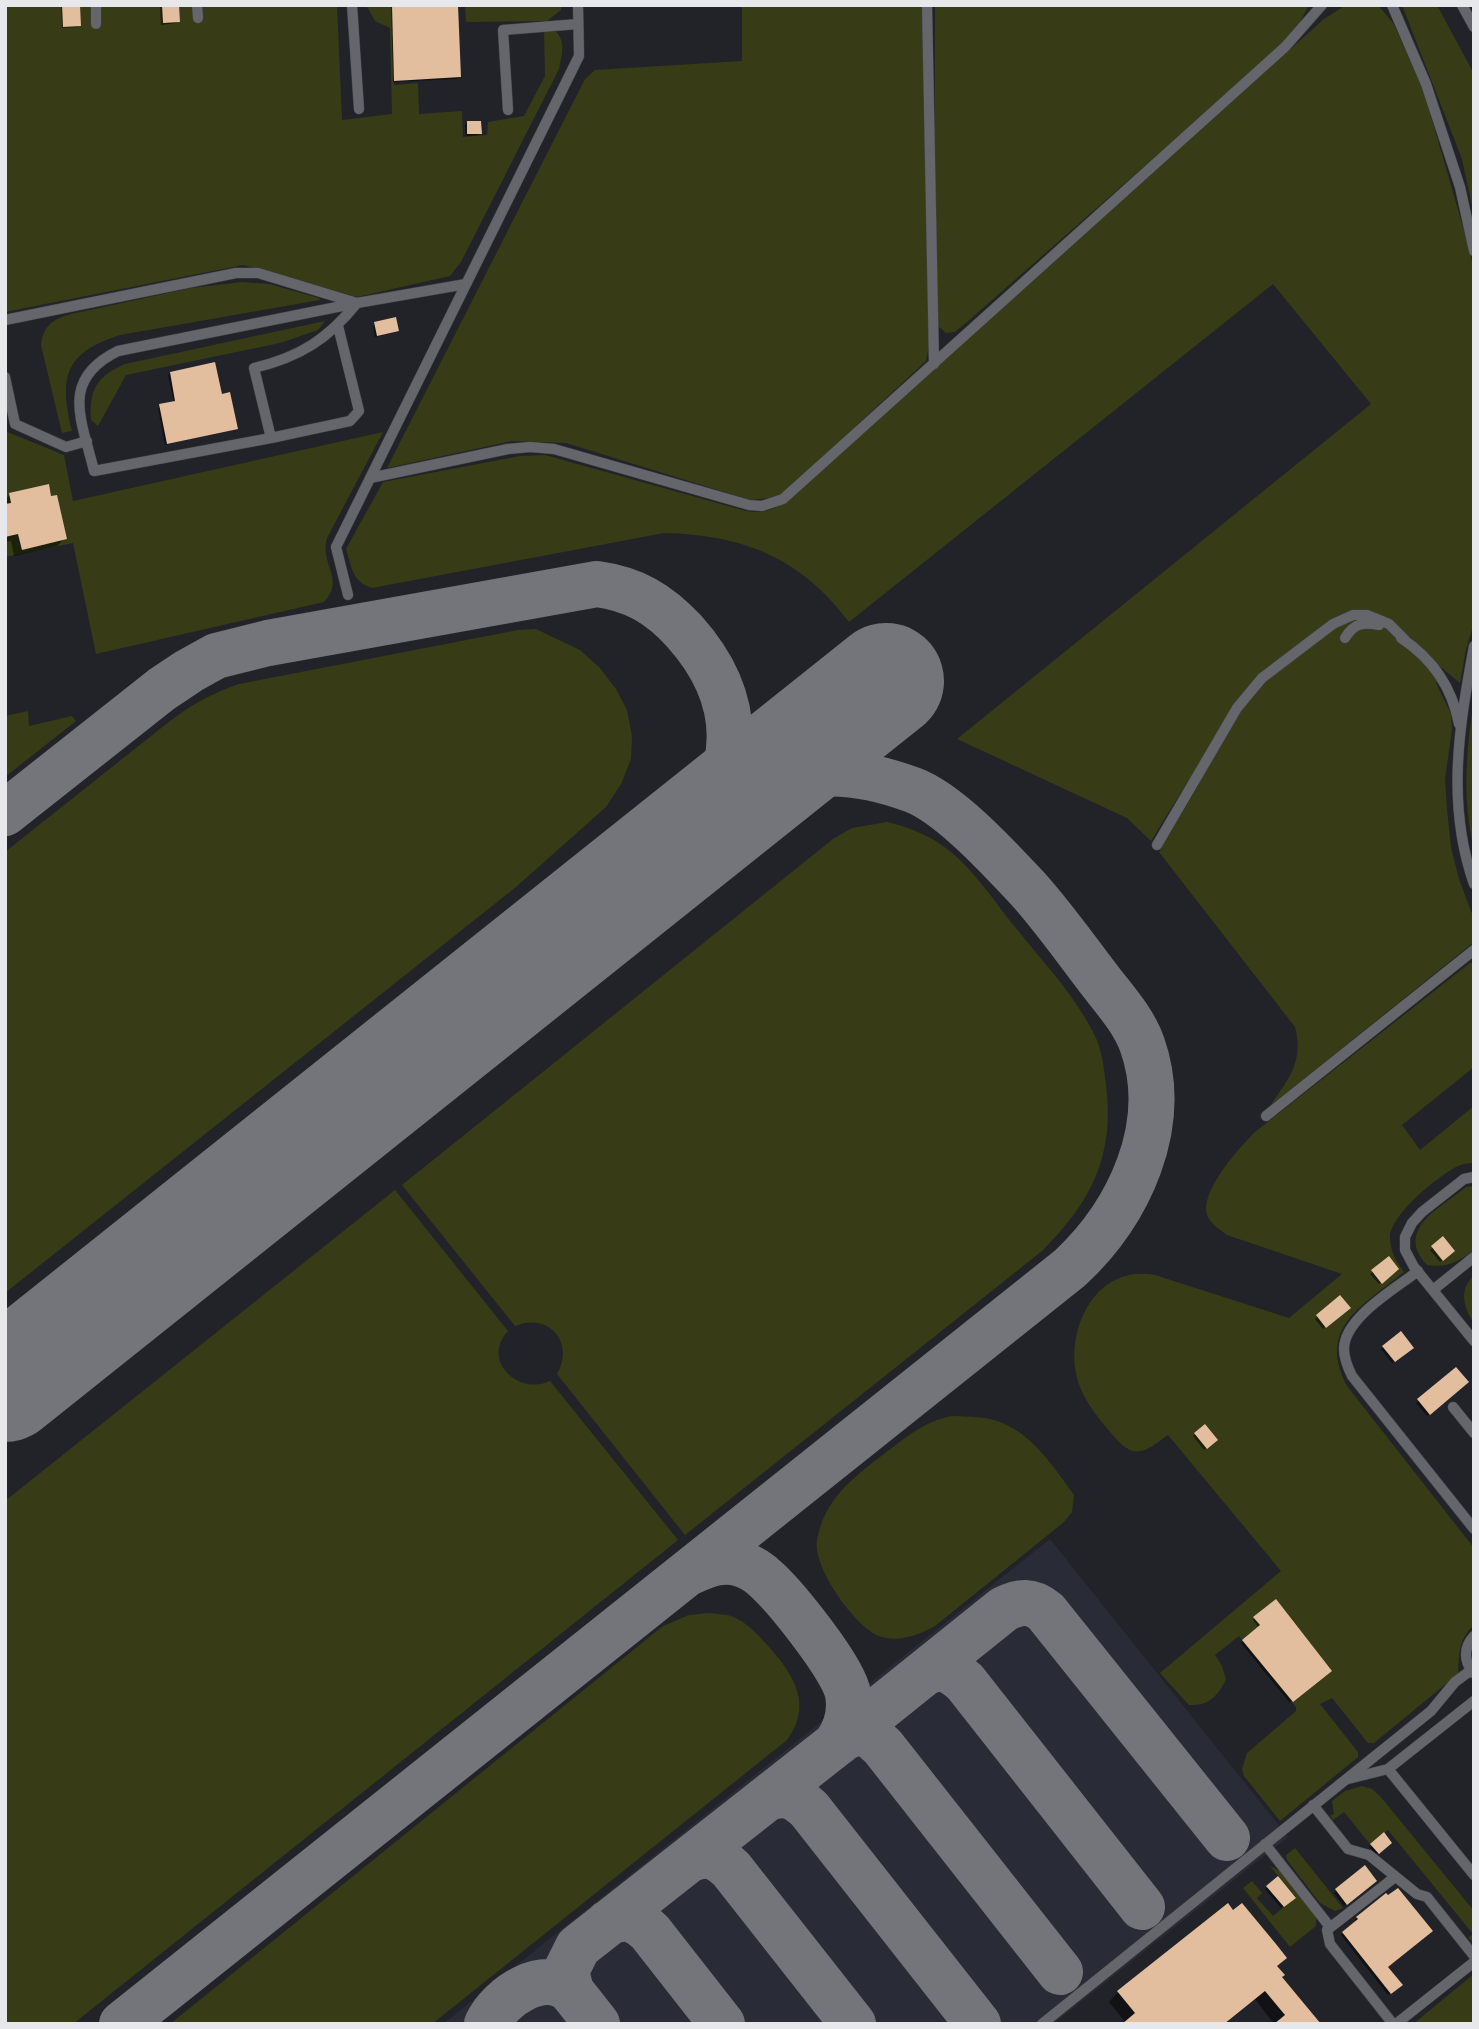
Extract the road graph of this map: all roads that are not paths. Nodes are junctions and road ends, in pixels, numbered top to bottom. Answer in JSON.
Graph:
{"nodes":[{"id":1,"x":96,"y":5,"type":"edge"},
{"id":2,"x":197,"y":5,"type":"edge"},
{"id":3,"x":352,"y":5,"type":"edge"},
{"id":4,"x":578,"y":5,"type":"edge"},
{"id":5,"x":927,"y":5,"type":"edge"},
{"id":6,"x":1322,"y":5,"type":"edge"},
{"id":7,"x":1392,"y":5,"type":"edge"},
{"id":8,"x":1462,"y":5,"type":"edge"},
{"id":9,"x":198,"y":18,"type":"dead end"},
{"id":10,"x":96,"y":24,"type":"dead end"},
{"id":11,"x":578,"y":24,"type":"junction"},
{"id":12,"x":1474,"y":27,"type":"edge"},
{"id":13,"x":359,"y":109,"type":"dead end"},
{"id":14,"x":508,"y":110,"type":"dead end"},
{"id":15,"x":1474,"y":251,"type":"edge"},
{"id":16,"x":466,"y":284,"type":"junction"},
{"id":17,"x":357,"y":303,"type":"junction"},
{"id":18,"x":5,"y":320,"type":"edge"},
{"id":19,"x":338,"y":326,"type":"junction"},
{"id":20,"x":934,"y":364,"type":"junction"},
{"id":21,"x":5,"y":377,"type":"edge"},
{"id":22,"x":271,"y":438,"type":"junction"},
{"id":23,"x":87,"y":440,"type":"junction"},
{"id":24,"x":370,"y":478,"type":"junction"},
{"id":25,"x":348,"y":595,"type":"dead end"},
{"id":26,"x":1345,"y":638,"type":"dead end"},
{"id":27,"x":1405,"y":640,"type":"junction"},
{"id":28,"x":1474,"y":646,"type":"edge"},
{"id":29,"x":1460,"y":732,"type":"junction"},
{"id":30,"x":1157,"y":845,"type":"dead end"},
{"id":31,"x":1474,"y":884,"type":"edge"},
{"id":32,"x":1474,"y":950,"type":"edge"},
{"id":33,"x":1266,"y":1116,"type":"dead end"},
{"id":34,"x":1474,"y":1177,"type":"edge"},
{"id":35,"x":1474,"y":1258,"type":"edge"},
{"id":36,"x":1418,"y":1271,"type":"junction"},
{"id":37,"x":1433,"y":1290,"type":"junction"},
{"id":38,"x":1474,"y":1341,"type":"edge"},
{"id":39,"x":1453,"y":1407,"type":"dead end"},
{"id":40,"x":1474,"y":1433,"type":"edge"},
{"id":41,"x":1474,"y":1529,"type":"edge"},
{"id":42,"x":1474,"y":1636,"type":"edge"},
{"id":43,"x":1473,"y":1671,"type":"edge"},
{"id":44,"x":1474,"y":1701,"type":"edge"},
{"id":45,"x":1388,"y":1769,"type":"junction"},
{"id":46,"x":1345,"y":1780,"type":"junction"},
{"id":47,"x":1313,"y":1805,"type":"junction"},
{"id":48,"x":1265,"y":1844,"type":"junction"},
{"id":49,"x":1474,"y":1875,"type":"edge"},
{"id":50,"x":1395,"y":1877,"type":"junction"},
{"id":51,"x":1330,"y":1927,"type":"junction"},
{"id":52,"x":1474,"y":1956,"type":"edge"},
{"id":53,"x":1474,"y":1962,"type":"edge"},
{"id":54,"x":1042,"y":2024,"type":"edge"},
{"id":55,"x":1394,"y":2024,"type":"edge"}],
"edges":[{"from":1,"to":10,"type":"lane"},
{"from":2,"to":9,"type":"lane"},
{"from":3,"to":13,"type":"lane"},
{"from":4,"to":11,"type":"lane"},
{"from":5,"to":20,"type":"lane"},
{"from":6,"to":20,"type":"lane"},
{"from":7,"to":15,"type":"lane"},
{"from":8,"to":12,"type":"lane"},
{"from":11,"to":14,"type":"lane"},
{"from":11,"to":16,"type":"lane"},
{"from":16,"to":17,"type":"lane"},
{"from":16,"to":24,"type":"lane"},
{"from":17,"to":18,"type":"lane"},
{"from":17,"to":19,"type":"lane"},
{"from":17,"to":23,"type":"lane"},
{"from":19,"to":22,"type":"lane"},
{"from":19,"to":22,"type":"lane"},
{"from":20,"to":24,"type":"lane"},
{"from":21,"to":23,"type":"lane"},
{"from":22,"to":23,"type":"lane"},
{"from":24,"to":25,"type":"lane"},
{"from":26,"to":27,"type":"lane"},
{"from":27,"to":29,"type":"lane"},
{"from":27,"to":30,"type":"lane"},
{"from":28,"to":29,"type":"lane"},
{"from":29,"to":31,"type":"lane"},
{"from":32,"to":33,"type":"lane"},
{"from":34,"to":36,"type":"lane"},
{"from":35,"to":37,"type":"lane"},
{"from":36,"to":37,"type":"lane"},
{"from":36,"to":41,"type":"lane"},
{"from":37,"to":38,"type":"lane"},
{"from":39,"to":40,"type":"lane"},
{"from":42,"to":43,"type":"lane"},
{"from":43,"to":46,"type":"lane"},
{"from":44,"to":45,"type":"lane"},
{"from":45,"to":46,"type":"lane"},
{"from":45,"to":49,"type":"lane"},
{"from":46,"to":47,"type":"lane"},
{"from":47,"to":48,"type":"lane"},
{"from":47,"to":50,"type":"lane"},
{"from":48,"to":51,"type":"lane"},
{"from":48,"to":54,"type":"lane"},
{"from":50,"to":51,"type":"lane"},
{"from":50,"to":52,"type":"lane"},
{"from":51,"to":55,"type":"lane"},
{"from":53,"to":55,"type":"lane"}]}
